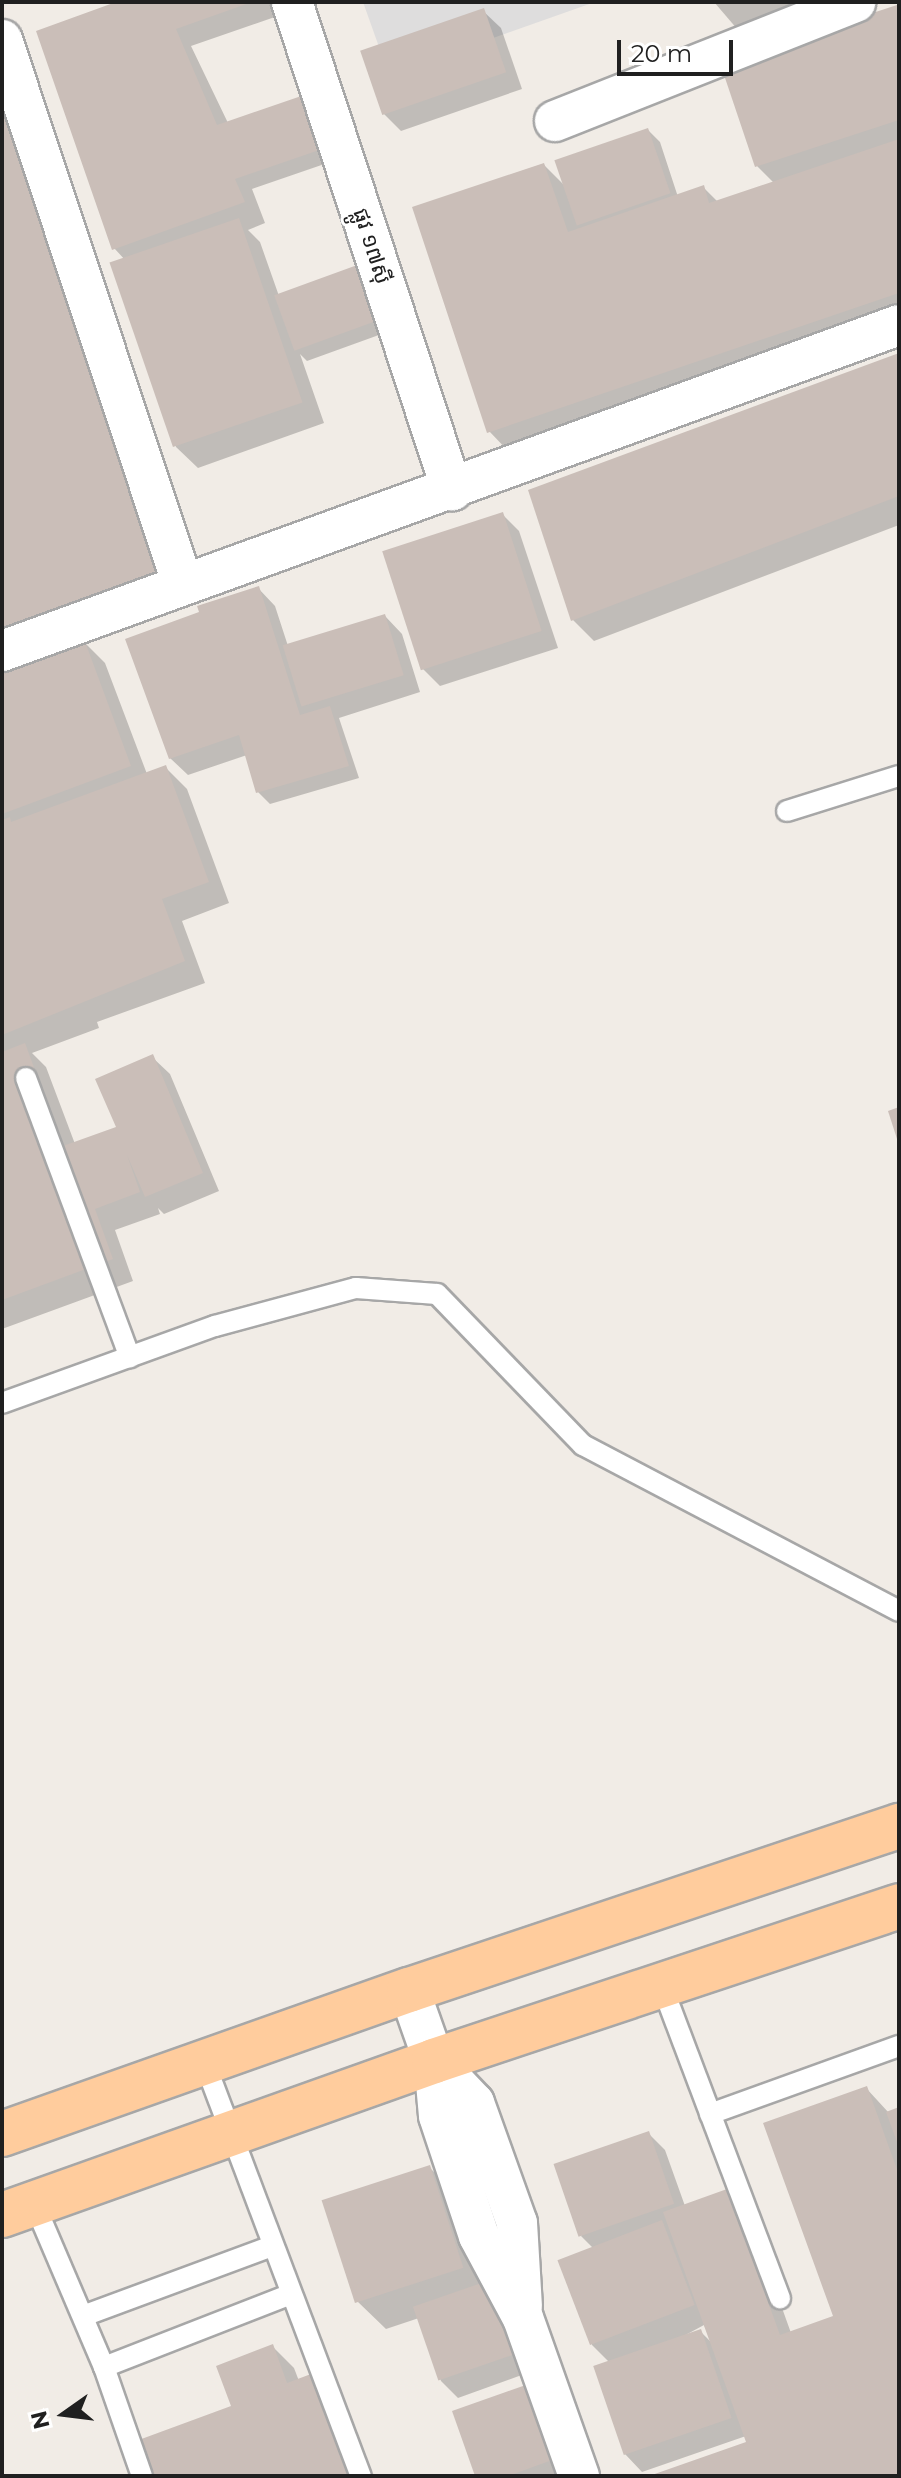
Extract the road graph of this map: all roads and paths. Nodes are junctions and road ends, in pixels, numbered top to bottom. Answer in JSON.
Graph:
{"nodes":[{"id":1,"x":292,"y":2,"type":"edge"},
{"id":2,"x":855,"y":2,"type":"edge"},
{"id":3,"x":2,"y":40,"type":"edge"},
{"id":4,"x":555,"y":121,"type":"dead end"},
{"id":5,"x":899,"y":325,"type":"edge"},
{"id":6,"x":452,"y":490,"type":"junction"},
{"id":7,"x":183,"y":585,"type":"junction"},
{"id":8,"x":2,"y":651,"type":"edge"},
{"id":9,"x":899,"y":776,"type":"edge"},
{"id":10,"x":787,"y":811,"type":"dead end"},
{"id":11,"x":26,"y":1078,"type":"dead end"},
{"id":12,"x":130,"y":1357,"type":"junction"},
{"id":13,"x":2,"y":1403,"type":"edge"},
{"id":14,"x":899,"y":1611,"type":"edge"},
{"id":15,"x":899,"y":1826,"type":"edge"},
{"id":16,"x":899,"y":1906,"type":"edge"},
{"id":17,"x":662,"y":1986,"type":"junction"},
{"id":18,"x":409,"y":1990,"type":"junction"},
{"id":19,"x":899,"y":2046,"type":"edge"},
{"id":20,"x":204,"y":2061,"type":"junction"},
{"id":21,"x":434,"y":2061,"type":"junction"},
{"id":22,"x":710,"y":2114,"type":"junction"},
{"id":23,"x":230,"y":2132,"type":"junction"},
{"id":24,"x":2,"y":2134,"type":"edge"},
{"id":25,"x":18,"y":2209,"type":"edge"},
{"id":26,"x":272,"y":2246,"type":"junction"},
{"id":27,"x":291,"y":2294,"type":"junction"},
{"id":28,"x":780,"y":2298,"type":"dead end"},
{"id":29,"x":83,"y":2316,"type":"junction"},
{"id":30,"x":104,"y":2367,"type":"junction"},
{"id":31,"x":142,"y":2476,"type":"edge"},
{"id":32,"x":361,"y":2476,"type":"edge"},
{"id":33,"x":579,"y":2476,"type":"edge"}],
"edges":[{"from":1,"to":6,"type":"street","name":"ផ្លូវ ១៧ស៊ី"},
{"from":2,"to":4,"type":"street"},
{"from":3,"to":7,"type":"street"},
{"from":5,"to":6,"type":"street"},
{"from":6,"to":7,"type":"street"},
{"from":7,"to":8,"type":"street"},
{"from":9,"to":10,"type":"lane"},
{"from":11,"to":12,"type":"lane"},
{"from":12,"to":13,"type":"lane"},
{"from":12,"to":14,"type":"lane"},
{"from":15,"to":18,"type":"main road"},
{"from":16,"to":17,"type":"main road"},
{"from":17,"to":21,"type":"main road"},
{"from":17,"to":22,"type":"lane"},
{"from":18,"to":20,"type":"main road"},
{"from":18,"to":21,"type":"street"},
{"from":19,"to":22,"type":"lane"},
{"from":20,"to":23,"type":"lane"},
{"from":20,"to":24,"type":"main road"},
{"from":21,"to":23,"type":"main road"},
{"from":21,"to":33,"type":"street"},
{"from":22,"to":28,"type":"lane"},
{"from":23,"to":25,"type":"main road"},
{"from":23,"to":26,"type":"lane"},
{"from":25,"to":29,"type":"lane"},
{"from":26,"to":27,"type":"lane"},
{"from":26,"to":29,"type":"lane"},
{"from":27,"to":30,"type":"lane"},
{"from":27,"to":32,"type":"lane"},
{"from":29,"to":30,"type":"lane"},
{"from":30,"to":31,"type":"lane"}]}
